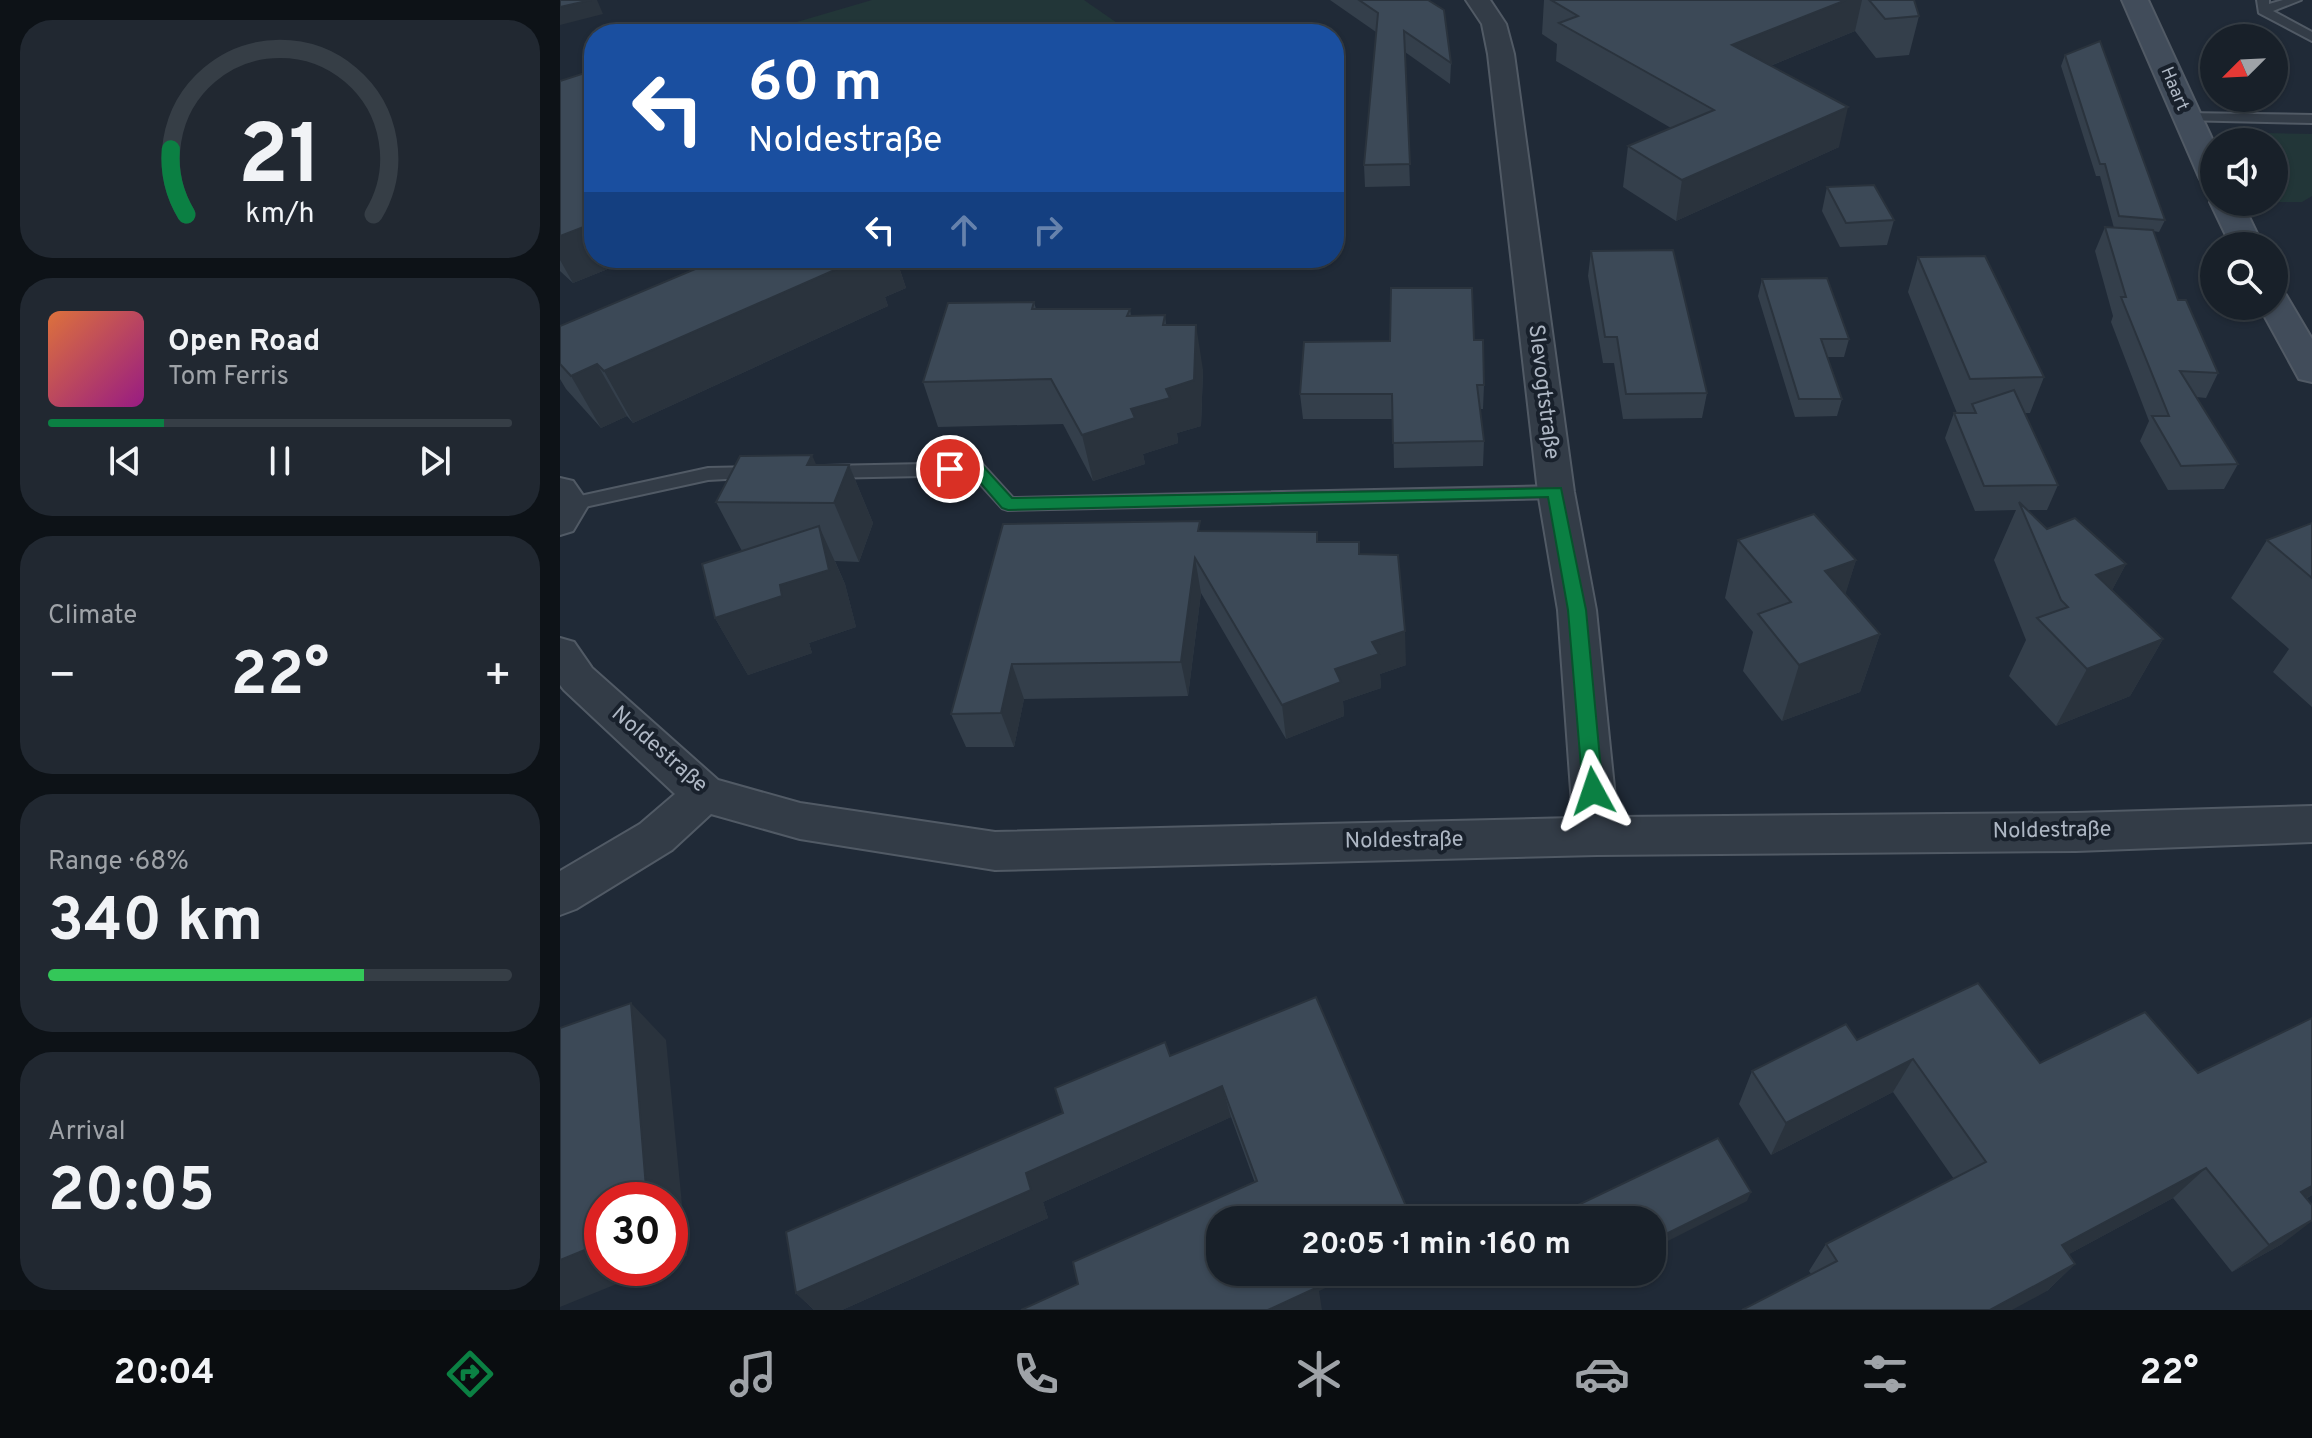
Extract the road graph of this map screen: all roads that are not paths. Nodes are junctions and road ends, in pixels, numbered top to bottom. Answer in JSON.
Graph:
{"nodes":[{"id":1,"x":1478,"y":0,"type":"edge"},
{"id":2,"x":2135,"y":0,"type":"edge"},
{"id":3,"x":2295,"y":0,"type":"edge"},
{"id":4,"x":2263,"y":5,"type":"edge"},
{"id":5,"x":2312,"y":37,"type":"edge"},
{"id":6,"x":2185,"y":117,"type":"junction"},
{"id":7,"x":2312,"y":119,"type":"edge"},
{"id":8,"x":2200,"y":148,"type":"edge"},
{"id":9,"x":2284,"y":320,"type":"edge"},
{"id":10,"x":2312,"y":371,"type":"edge"},
{"id":11,"x":802,"y":472,"type":"edge"},
{"id":12,"x":771,"y":473,"type":"edge"},
{"id":13,"x":1556,"y":492,"type":"junction"},
{"id":14,"x":564,"y":505,"type":"edge"},
{"id":15,"x":560,"y":653,"type":"edge"},
{"id":16,"x":704,"y":794,"type":"junction"},
{"id":17,"x":2312,"y":824,"type":"edge"},
{"id":18,"x":1597,"y":836,"type":"junction"},
{"id":19,"x":560,"y":895,"type":"edge"}],
"edges":[{"from":1,"to":13,"type":"street","name":"Slevogtstraße"},
{"from":2,"to":6,"type":"main road","name":"Haart"},
{"from":3,"to":4,"type":"lane"},
{"from":4,"to":5,"type":"lane"},
{"from":6,"to":7,"type":"lane"},
{"from":6,"to":8,"type":"main road","name":"Haart"},
{"from":9,"to":10,"type":"main road"},
{"from":11,"to":13,"type":"lane"},
{"from":12,"to":14,"type":"lane"},
{"from":13,"to":18,"type":"street","name":"Slevogtstraße"},
{"from":15,"to":16,"type":"street","name":"Noldestraße"},
{"from":16,"to":18,"type":"street","name":"Noldestraße"},
{"from":16,"to":19,"type":"street"},
{"from":17,"to":18,"type":"street","name":"Noldestraße"}]}
